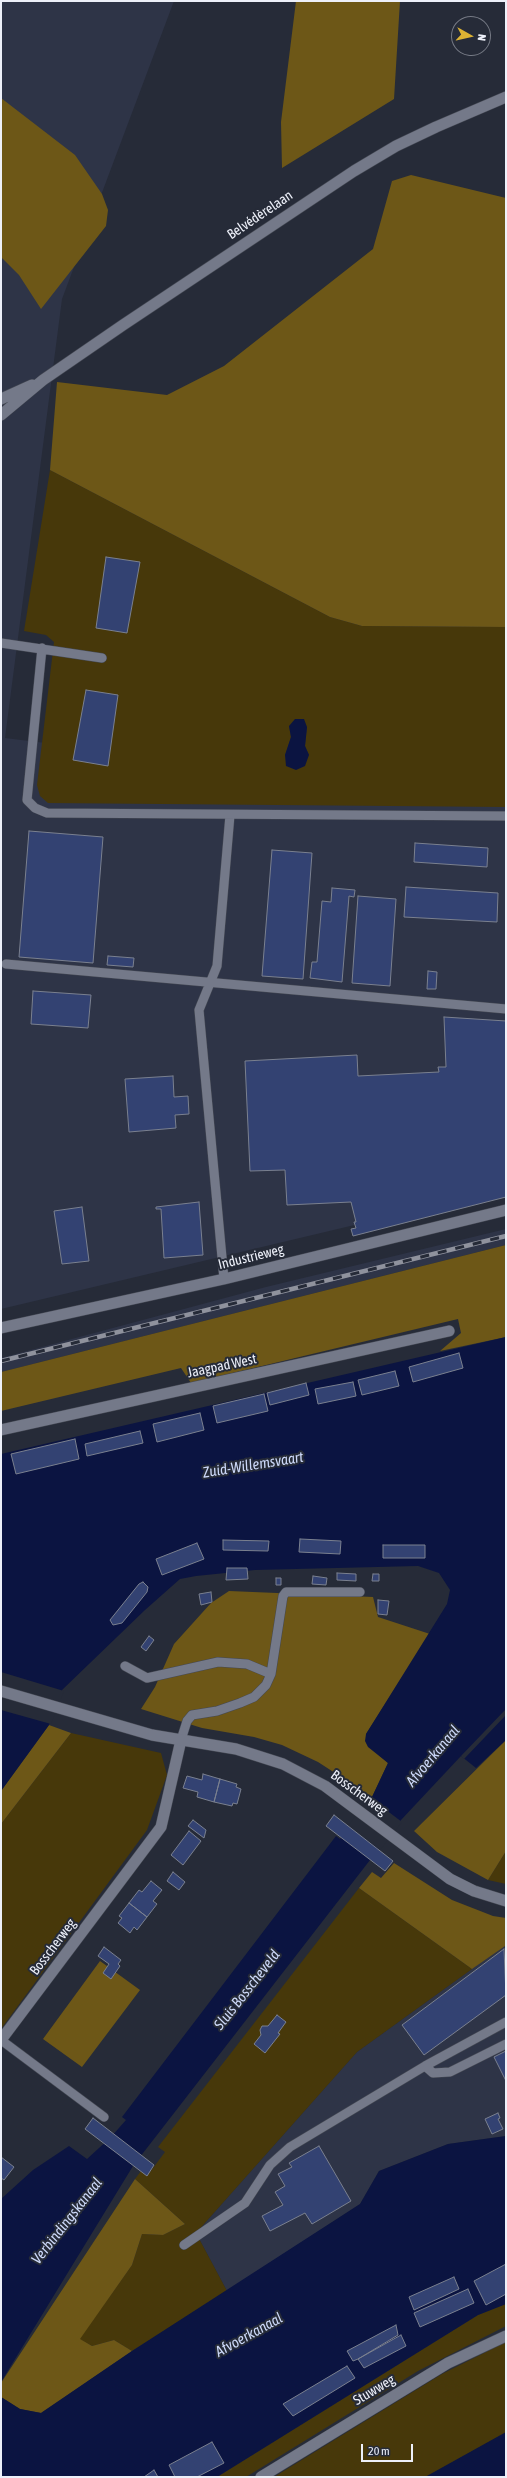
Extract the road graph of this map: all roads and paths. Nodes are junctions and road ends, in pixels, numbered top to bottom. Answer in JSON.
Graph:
{"nodes":[{"id":1,"x":506,"y":98,"type":"edge"},
{"id":2,"x":43,"y":380,"type":"junction"},
{"id":3,"x":1,"y":399,"type":"edge"},
{"id":4,"x":1,"y":415,"type":"edge"},
{"id":5,"x":1,"y":643,"type":"edge"},
{"id":6,"x":42,"y":648,"type":"junction"},
{"id":7,"x":102,"y":658,"type":"dead end"},
{"id":8,"x":230,"y":815,"type":"junction"},
{"id":9,"x":506,"y":816,"type":"edge"},
{"id":10,"x":6,"y":964,"type":"dead end"},
{"id":11,"x":208,"y":983,"type":"junction"},
{"id":12,"x":506,"y":1009,"type":"edge"},
{"id":13,"x":506,"y":1210,"type":"edge"},
{"id":14,"x":224,"y":1279,"type":"junction"},
{"id":15,"x":1,"y":1328,"type":"edge"},
{"id":16,"x":448,"y":1331,"type":"dead end"},
{"id":17,"x":1,"y":1430,"type":"edge"},
{"id":18,"x":360,"y":1592,"type":"dead end"},
{"id":19,"x":125,"y":1666,"type":"dead end"},
{"id":20,"x":270,"y":1674,"type":"junction"},
{"id":21,"x":1,"y":1691,"type":"edge"},
{"id":22,"x":181,"y":1740,"type":"junction"},
{"id":23,"x":506,"y":1901,"type":"edge"},
{"id":24,"x":506,"y":2022,"type":"edge"},
{"id":25,"x":1,"y":2040,"type":"edge"},
{"id":26,"x":506,"y":2044,"type":"edge"},
{"id":27,"x":426,"y":2066,"type":"junction"},
{"id":28,"x":104,"y":2117,"type":"dead end"},
{"id":29,"x":184,"y":2245,"type":"dead end"},
{"id":30,"x":506,"y":2336,"type":"edge"},
{"id":31,"x":261,"y":2477,"type":"edge"}],
"edges":[{"from":1,"to":2,"type":"street","name":"Belvédèrelaan"},
{"from":2,"to":3,"type":"street","name":"Belvédèrelaan"},
{"from":2,"to":4,"type":"street","name":"Belvédèrelaan"},
{"from":5,"to":6,"type":"lane"},
{"from":6,"to":7,"type":"lane"},
{"from":6,"to":8,"type":"lane"},
{"from":8,"to":9,"type":"lane"},
{"from":8,"to":11,"type":"lane"},
{"from":10,"to":11,"type":"lane"},
{"from":11,"to":12,"type":"lane"},
{"from":11,"to":14,"type":"lane"},
{"from":13,"to":14,"type":"street","name":"Industrieweg"},
{"from":14,"to":15,"type":"street","name":"Industrieweg"},
{"from":16,"to":17,"type":"street","name":"Jaagpad West"},
{"from":18,"to":20,"type":"lane","name":"Bosscherweg"},
{"from":19,"to":20,"type":"lane"},
{"from":20,"to":22,"type":"lane","name":"Bosscherweg"},
{"from":21,"to":22,"type":"street","name":"Bosscherweg"},
{"from":22,"to":23,"type":"street","name":"Bosscherweg"},
{"from":22,"to":25,"type":"street","name":"Bosscherweg"},
{"from":24,"to":27,"type":"lane"},
{"from":25,"to":28,"type":"lane"},
{"from":26,"to":27,"type":"lane"},
{"from":27,"to":29,"type":"lane"},
{"from":30,"to":31,"type":"street","name":"Stuwweg"}]}
